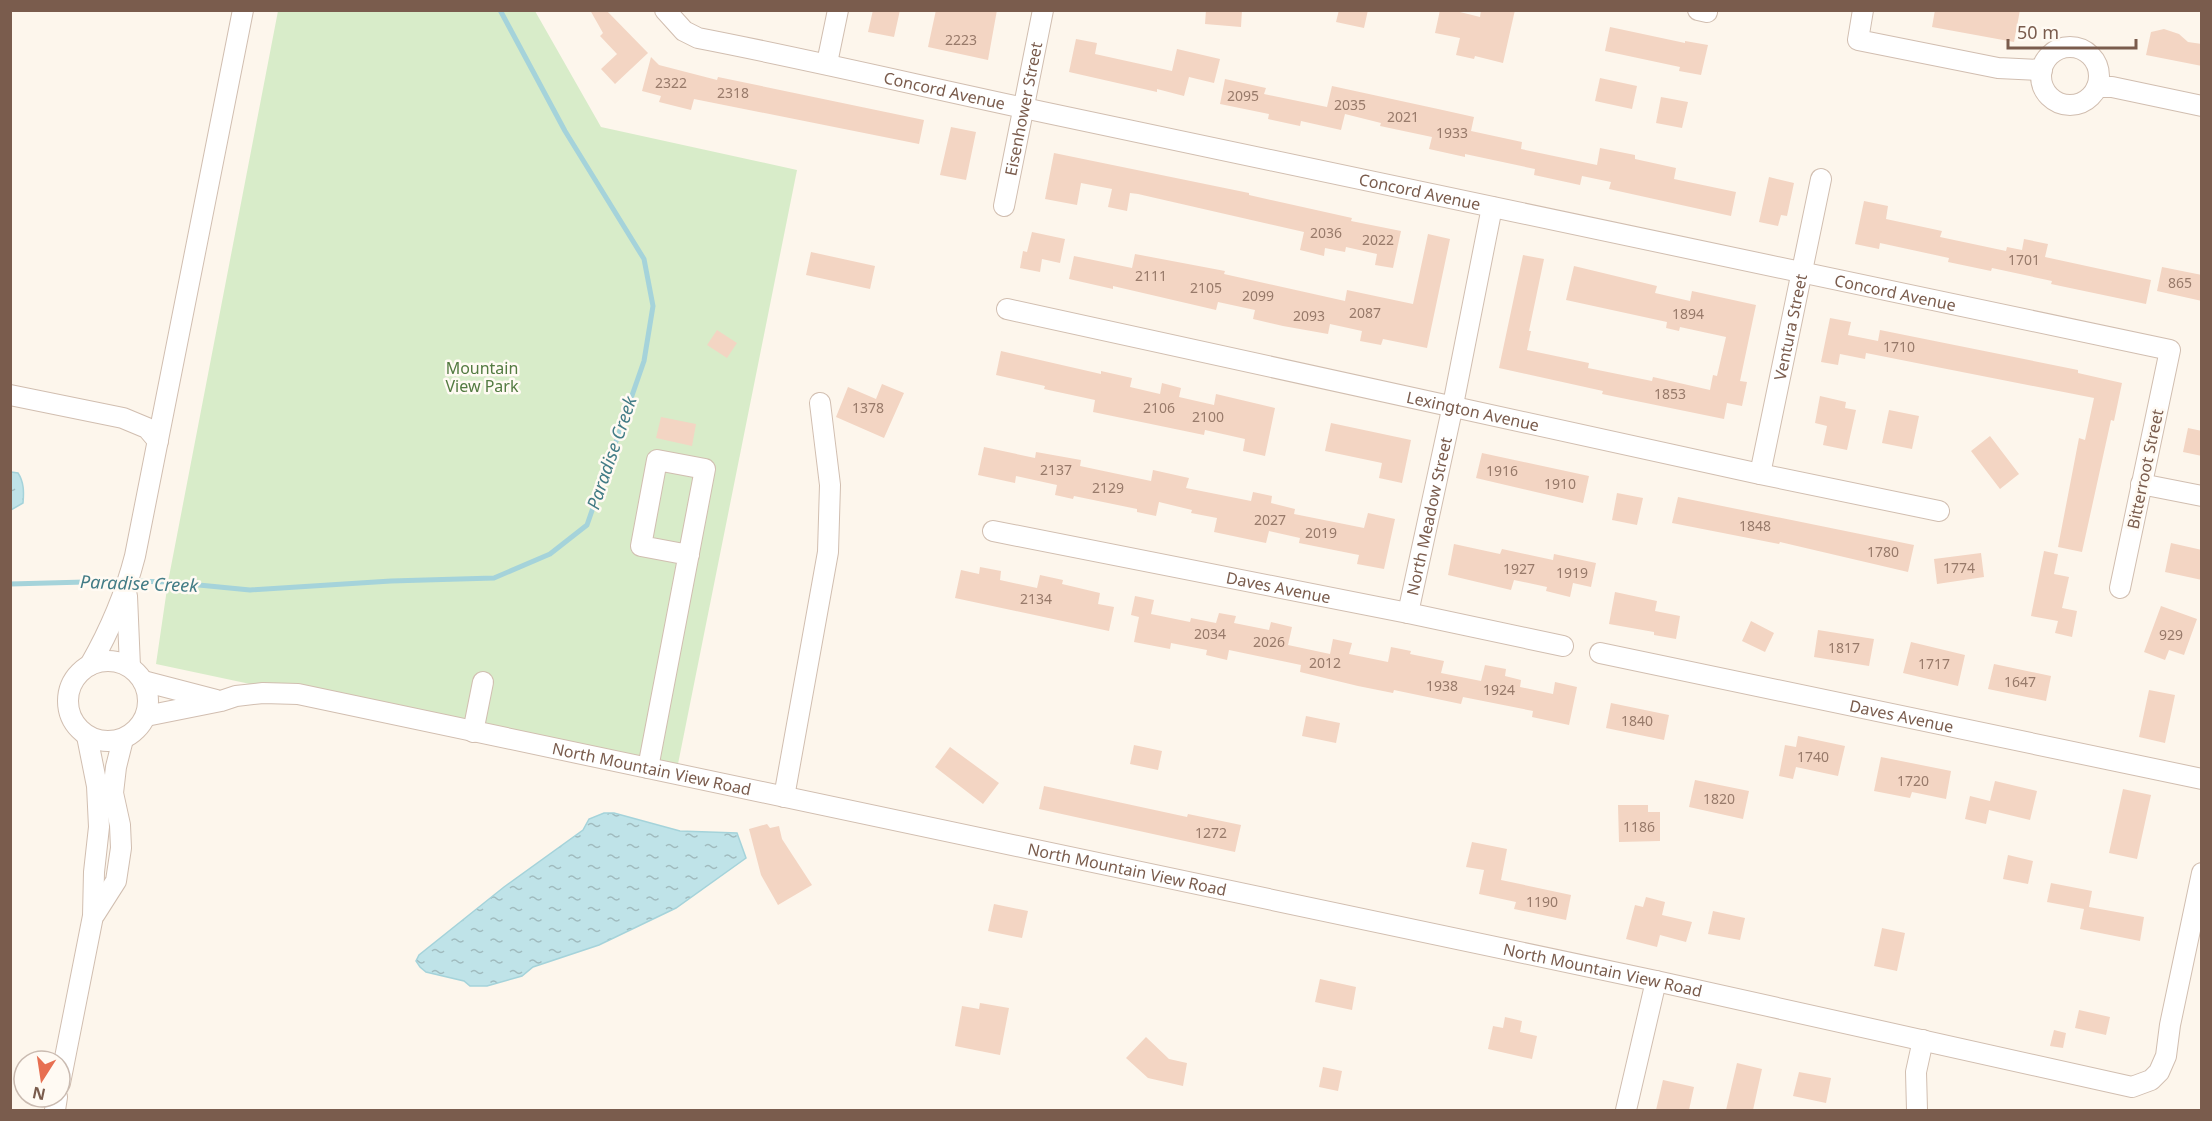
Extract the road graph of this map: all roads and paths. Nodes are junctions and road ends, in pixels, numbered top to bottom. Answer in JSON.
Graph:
{"nodes":[{"id":1,"x":243,"y":10,"type":"edge"},
{"id":2,"x":838,"y":10,"type":"edge"},
{"id":3,"x":1043,"y":10,"type":"edge"},
{"id":4,"x":1863,"y":10,"type":"edge"},
{"id":5,"x":670,"y":16,"type":"edge"},
{"id":6,"x":827,"y":63,"type":"junction"},
{"id":7,"x":2042,"y":70,"type":"junction"},
{"id":8,"x":2097,"y":87,"type":"junction"},
{"id":9,"x":2202,"y":106,"type":"edge"},
{"id":10,"x":1024,"y":108,"type":"junction"},
{"id":11,"x":1821,"y":179,"type":"dead end"},
{"id":12,"x":1004,"y":206,"type":"dead end"},
{"id":13,"x":1492,"y":207,"type":"junction"},
{"id":14,"x":1801,"y":274,"type":"junction"},
{"id":15,"x":1008,"y":309,"type":"dead end"},
{"id":16,"x":2170,"y":350,"type":"joint"},
{"id":17,"x":10,"y":395,"type":"edge"},
{"id":18,"x":820,"y":403,"type":"dead end"},
{"id":19,"x":1453,"y":405,"type":"junction"},
{"id":20,"x":158,"y":441,"type":"junction"},
{"id":21,"x":1760,"y":474,"type":"junction"},
{"id":22,"x":2141,"y":484,"type":"junction"},
{"id":23,"x":2202,"y":496,"type":"edge"},
{"id":24,"x":1940,"y":511,"type":"dead end"},
{"id":25,"x":993,"y":531,"type":"dead end"},
{"id":26,"x":689,"y":555,"type":"junction"},
{"id":27,"x":2120,"y":588,"type":"dead end"},
{"id":28,"x":126,"y":590,"type":"junction"},
{"id":29,"x":1408,"y":613,"type":"junction"},
{"id":30,"x":1563,"y":646,"type":"dead end"},
{"id":31,"x":1600,"y":653,"type":"dead end"},
{"id":32,"x":90,"y":665,"type":"junction"},
{"id":33,"x":136,"y":674,"type":"junction"},
{"id":34,"x":483,"y":682,"type":"dead end"},
{"id":35,"x":221,"y":701,"type":"junction"},
{"id":36,"x":146,"y":716,"type":"junction"},
{"id":37,"x":473,"y":732,"type":"junction"},
{"id":38,"x":87,"y":736,"type":"junction"},
{"id":39,"x":123,"y":739,"type":"junction"},
{"id":40,"x":648,"y":768,"type":"junction"},
{"id":41,"x":2202,"y":779,"type":"edge"},
{"id":42,"x":784,"y":796,"type":"junction"},
{"id":43,"x":2202,"y":873,"type":"edge"},
{"id":44,"x":93,"y":916,"type":"junction"},
{"id":45,"x":1656,"y":981,"type":"junction"},
{"id":46,"x":1923,"y":1040,"type":"junction"},
{"id":47,"x":67,"y":1049,"type":"edge"},
{"id":48,"x":1626,"y":1110,"type":"edge"},
{"id":49,"x":1917,"y":1110,"type":"edge"}],
"edges":[{"from":1,"to":20,"type":"street"},
{"from":2,"to":6,"type":"street"},
{"from":3,"to":10,"type":"street","name":"Eisenhower Street"},
{"from":4,"to":7,"type":"street"},
{"from":5,"to":6,"type":"street","name":"Concord Avenue"},
{"from":6,"to":10,"type":"street","name":"Concord Avenue"},
{"from":7,"to":8,"type":"street"},
{"from":7,"to":8,"type":"street"},
{"from":8,"to":9,"type":"street"},
{"from":10,"to":12,"type":"street","name":"Eisenhower Street"},
{"from":10,"to":13,"type":"street","name":"Concord Avenue"},
{"from":11,"to":14,"type":"street","name":"Ventura Street"},
{"from":13,"to":14,"type":"street","name":"Concord Avenue"},
{"from":13,"to":19,"type":"street","name":"North Meadow Street"},
{"from":14,"to":16,"type":"street","name":"Concord Avenue"},
{"from":14,"to":21,"type":"street","name":"Ventura Street"},
{"from":15,"to":19,"type":"street","name":"Lexington Avenue"},
{"from":16,"to":22,"type":"street","name":"Bitterroot Street"},
{"from":17,"to":20,"type":"street"},
{"from":18,"to":42,"type":"street"},
{"from":19,"to":21,"type":"street","name":"Lexington Avenue"},
{"from":19,"to":29,"type":"street","name":"North Meadow Street"},
{"from":20,"to":28,"type":"street"},
{"from":21,"to":24,"type":"street","name":"Lexington Avenue"},
{"from":22,"to":23,"type":"street"},
{"from":22,"to":27,"type":"street","name":"Bitterroot Street"},
{"from":25,"to":29,"type":"street","name":"Daves Avenue"},
{"from":26,"to":26,"type":"street"},
{"from":26,"to":40,"type":"street"},
{"from":28,"to":32,"type":"street"},
{"from":28,"to":33,"type":"street"},
{"from":29,"to":30,"type":"street","name":"Daves Avenue"},
{"from":31,"to":41,"type":"street","name":"Daves Avenue"},
{"from":32,"to":33,"type":"street"},
{"from":32,"to":38,"type":"street"},
{"from":33,"to":35,"type":"street","name":"North Mountain View Road"},
{"from":33,"to":36,"type":"street"},
{"from":34,"to":37,"type":"street"},
{"from":35,"to":36,"type":"street","name":"North Mountain View Road"},
{"from":35,"to":37,"type":"street","name":"North Mountain View Road"},
{"from":36,"to":39,"type":"street"},
{"from":37,"to":40,"type":"street","name":"North Mountain View Road"},
{"from":38,"to":39,"type":"street"},
{"from":38,"to":44,"type":"street"},
{"from":39,"to":44,"type":"street"},
{"from":40,"to":42,"type":"street","name":"North Mountain View Road"},
{"from":42,"to":45,"type":"street","name":"North Mountain View Road"},
{"from":43,"to":46,"type":"street","name":"North Mountain View Road"},
{"from":44,"to":47,"type":"street"},
{"from":45,"to":46,"type":"street","name":"North Mountain View Road"},
{"from":45,"to":48,"type":"street"},
{"from":46,"to":49,"type":"street"}]}
